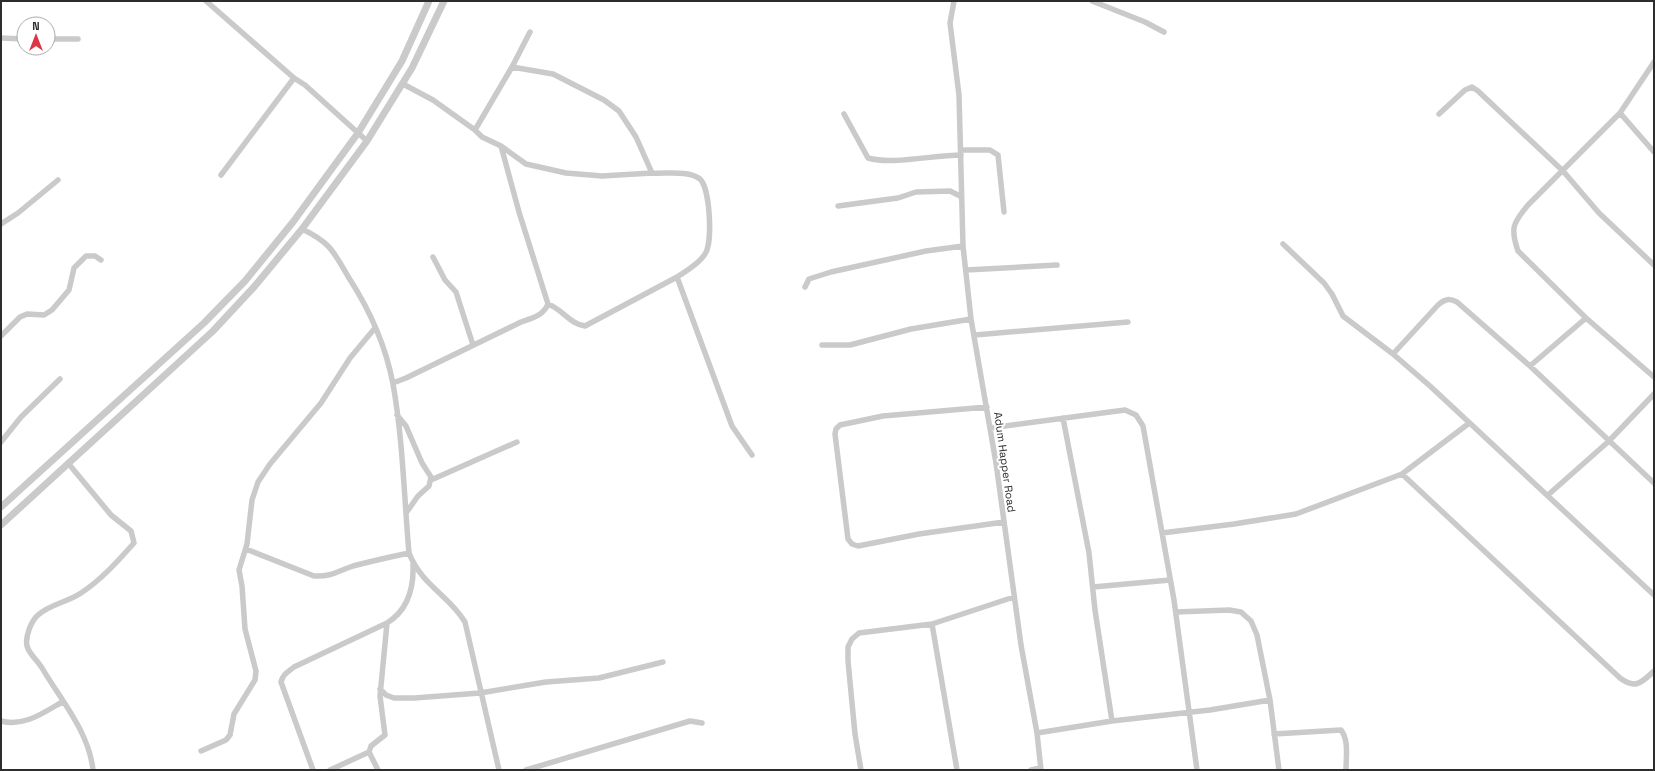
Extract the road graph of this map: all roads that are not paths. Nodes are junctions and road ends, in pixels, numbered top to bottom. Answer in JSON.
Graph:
{"nodes":[{"id":1,"x":206,"y":1,"type":"edge"},
{"id":2,"x":429,"y":1,"type":"edge"},
{"id":3,"x":444,"y":1,"type":"edge"},
{"id":4,"x":954,"y":1,"type":"edge"},
{"id":5,"x":1092,"y":1,"type":"edge"},
{"id":6,"x":1106,"y":4,"type":"edge"},
{"id":7,"x":530,"y":32,"type":"dead end"},
{"id":8,"x":1164,"y":32,"type":"dead end"},
{"id":9,"x":1,"y":38,"type":"edge"},
{"id":10,"x":16,"y":39,"type":"edge"},
{"id":11,"x":56,"y":39,"type":"edge"},
{"id":12,"x":78,"y":39,"type":"dead end"},
{"id":13,"x":1654,"y":62,"type":"edge"},
{"id":14,"x":512,"y":67,"type":"junction"},
{"id":15,"x":294,"y":78,"type":"junction"},
{"id":16,"x":403,"y":84,"type":"junction"},
{"id":17,"x":1620,"y":113,"type":"junction"},
{"id":18,"x":844,"y":114,"type":"dead end"},
{"id":19,"x":1439,"y":114,"type":"dead end"},
{"id":20,"x":475,"y":130,"type":"junction"},
{"id":21,"x":358,"y":133,"type":"junction"},
{"id":22,"x":367,"y":141,"type":"junction"},
{"id":23,"x":501,"y":146,"type":"junction"},
{"id":24,"x":1654,"y":152,"type":"edge"},
{"id":25,"x":961,"y":153,"type":"junction"},
{"id":26,"x":1563,"y":172,"type":"junction"},
{"id":27,"x":652,"y":173,"type":"junction"},
{"id":28,"x":221,"y":174,"type":"dead end"},
{"id":29,"x":58,"y":180,"type":"dead end"},
{"id":30,"x":960,"y":196,"type":"junction"},
{"id":31,"x":838,"y":206,"type":"dead end"},
{"id":32,"x":1004,"y":212,"type":"dead end"},
{"id":33,"x":1,"y":224,"type":"edge"},
{"id":34,"x":302,"y":230,"type":"junction"},
{"id":35,"x":1283,"y":244,"type":"dead end"},
{"id":36,"x":963,"y":246,"type":"junction"},
{"id":37,"x":433,"y":257,"type":"dead end"},
{"id":38,"x":101,"y":260,"type":"dead end"},
{"id":39,"x":1056,"y":264,"type":"dead end"},
{"id":40,"x":1654,"y":265,"type":"edge"},
{"id":41,"x":966,"y":270,"type":"junction"},
{"id":42,"x":676,"y":277,"type":"junction"},
{"id":43,"x":805,"y":287,"type":"dead end"},
{"id":44,"x":548,"y":304,"type":"junction"},
{"id":45,"x":971,"y":318,"type":"junction"},
{"id":46,"x":1586,"y":318,"type":"junction"},
{"id":47,"x":1128,"y":322,"type":"dead end"},
{"id":48,"x":375,"y":328,"type":"junction"},
{"id":49,"x":975,"y":335,"type":"junction"},
{"id":50,"x":1,"y":336,"type":"edge"},
{"id":51,"x":473,"y":345,"type":"junction"},
{"id":52,"x":822,"y":345,"type":"dead end"},
{"id":53,"x":1393,"y":354,"type":"junction"},
{"id":54,"x":1530,"y":366,"type":"junction"},
{"id":55,"x":1654,"y":377,"type":"edge"},
{"id":56,"x":60,"y":379,"type":"dead end"},
{"id":57,"x":392,"y":383,"type":"junction"},
{"id":58,"x":1654,"y":394,"type":"edge"},
{"id":59,"x":987,"y":407,"type":"junction"},
{"id":60,"x":396,"y":414,"type":"junction"},
{"id":61,"x":1063,"y":418,"type":"junction"},
{"id":62,"x":1468,"y":424,"type":"junction"},
{"id":63,"x":990,"y":428,"type":"junction"},
{"id":64,"x":1609,"y":441,"type":"junction"},
{"id":65,"x":1,"y":442,"type":"edge"},
{"id":66,"x":517,"y":442,"type":"dead end"},
{"id":67,"x":752,"y":455,"type":"dead end"},
{"id":68,"x":68,"y":463,"type":"junction"},
{"id":69,"x":1402,"y":474,"type":"junction"},
{"id":70,"x":431,"y":480,"type":"junction"},
{"id":71,"x":1654,"y":483,"type":"edge"},
{"id":72,"x":1548,"y":495,"type":"junction"},
{"id":73,"x":1,"y":507,"type":"edge"},
{"id":74,"x":406,"y":514,"type":"junction"},
{"id":75,"x":1004,"y":522,"type":"junction"},
{"id":76,"x":1,"y":525,"type":"edge"},
{"id":77,"x":1162,"y":533,"type":"junction"},
{"id":78,"x":246,"y":549,"type":"junction"},
{"id":79,"x":409,"y":553,"type":"junction"},
{"id":80,"x":413,"y":563,"type":"junction"},
{"id":81,"x":1170,"y":580,"type":"junction"},
{"id":82,"x":1093,"y":587,"type":"junction"},
{"id":83,"x":1654,"y":595,"type":"edge"},
{"id":84,"x":1014,"y":597,"type":"junction"},
{"id":85,"x":1176,"y":612,"type":"junction"},
{"id":86,"x":387,"y":623,"type":"junction"},
{"id":87,"x":932,"y":624,"type":"junction"},
{"id":88,"x":663,"y":662,"type":"dead end"},
{"id":89,"x":1654,"y":671,"type":"edge"},
{"id":90,"x":380,"y":689,"type":"junction"},
{"id":91,"x":480,"y":693,"type":"junction"},
{"id":92,"x":1270,"y":700,"type":"junction"},
{"id":93,"x":62,"y":702,"type":"junction"},
{"id":94,"x":1190,"y":712,"type":"junction"},
{"id":95,"x":1,"y":721,"type":"edge"},
{"id":96,"x":1112,"y":721,"type":"junction"},
{"id":97,"x":702,"y":723,"type":"dead end"},
{"id":98,"x":1037,"y":733,"type":"junction"},
{"id":99,"x":1274,"y":734,"type":"junction"},
{"id":100,"x":201,"y":751,"type":"dead end"},
{"id":101,"x":369,"y":752,"type":"junction"},
{"id":102,"x":1040,"y":769,"type":"edge"},
{"id":103,"x":93,"y":770,"type":"edge"},
{"id":104,"x":313,"y":770,"type":"edge"},
{"id":105,"x":330,"y":770,"type":"edge"},
{"id":106,"x":378,"y":770,"type":"edge"},
{"id":107,"x":499,"y":770,"type":"edge"},
{"id":108,"x":526,"y":770,"type":"edge"},
{"id":109,"x":861,"y":770,"type":"edge"},
{"id":110,"x":957,"y":770,"type":"edge"},
{"id":111,"x":1031,"y":770,"type":"edge"},
{"id":112,"x":1197,"y":770,"type":"edge"},
{"id":113,"x":1278,"y":770,"type":"edge"},
{"id":114,"x":1346,"y":770,"type":"edge"}],
"edges":[{"from":1,"to":15,"type":"street"},
{"from":2,"to":21,"type":"street"},
{"from":3,"to":16,"type":"street"},
{"from":4,"to":25,"type":"street","name":"Adum Happer Road"},
{"from":5,"to":6,"type":"street"},
{"from":6,"to":8,"type":"street"},
{"from":7,"to":14,"type":"street"},
{"from":9,"to":10,"type":"street"},
{"from":11,"to":12,"type":"street"},
{"from":13,"to":17,"type":"street"},
{"from":14,"to":20,"type":"street"},
{"from":14,"to":27,"type":"street"},
{"from":15,"to":21,"type":"street"},
{"from":15,"to":28,"type":"street"},
{"from":16,"to":20,"type":"street"},
{"from":16,"to":22,"type":"street"},
{"from":17,"to":24,"type":"street"},
{"from":17,"to":26,"type":"street"},
{"from":18,"to":25,"type":"street"},
{"from":19,"to":26,"type":"street"},
{"from":20,"to":23,"type":"street"},
{"from":21,"to":22,"type":"street"},
{"from":21,"to":73,"type":"street"},
{"from":22,"to":34,"type":"street"},
{"from":23,"to":27,"type":"street"},
{"from":23,"to":44,"type":"street"},
{"from":25,"to":30,"type":"street","name":"Adum Happer Road"},
{"from":25,"to":32,"type":"street"},
{"from":26,"to":40,"type":"street"},
{"from":26,"to":46,"type":"street"},
{"from":27,"to":42,"type":"street"},
{"from":29,"to":33,"type":"street"},
{"from":30,"to":31,"type":"street"},
{"from":30,"to":36,"type":"street","name":"Adum Happer Road"},
{"from":34,"to":48,"type":"street"},
{"from":34,"to":68,"type":"street"},
{"from":35,"to":53,"type":"street"},
{"from":36,"to":41,"type":"street","name":"Adum Happer Road"},
{"from":36,"to":43,"type":"street"},
{"from":37,"to":51,"type":"street"},
{"from":38,"to":50,"type":"street"},
{"from":39,"to":41,"type":"street"},
{"from":41,"to":45,"type":"street","name":"Adum Happer Road"},
{"from":42,"to":44,"type":"street"},
{"from":42,"to":67,"type":"street"},
{"from":44,"to":51,"type":"street"},
{"from":45,"to":49,"type":"street","name":"Adum Happer Road"},
{"from":45,"to":52,"type":"street"},
{"from":46,"to":54,"type":"street"},
{"from":46,"to":55,"type":"street"},
{"from":47,"to":49,"type":"street"},
{"from":48,"to":57,"type":"street"},
{"from":48,"to":78,"type":"street"},
{"from":49,"to":59,"type":"street","name":"Adum Happer Road"},
{"from":51,"to":57,"type":"street"},
{"from":53,"to":54,"type":"street"},
{"from":53,"to":62,"type":"street"},
{"from":54,"to":64,"type":"street"},
{"from":56,"to":65,"type":"street"},
{"from":57,"to":60,"type":"street"},
{"from":58,"to":64,"type":"street"},
{"from":59,"to":63,"type":"street","name":"Adum Happer Road"},
{"from":59,"to":75,"type":"street"},
{"from":60,"to":70,"type":"street"},
{"from":60,"to":74,"type":"street"},
{"from":61,"to":63,"type":"street"},
{"from":61,"to":77,"type":"street"},
{"from":61,"to":82,"type":"street"},
{"from":62,"to":69,"type":"street"},
{"from":62,"to":72,"type":"street"},
{"from":63,"to":75,"type":"street","name":"Adum Happer Road"},
{"from":64,"to":71,"type":"street"},
{"from":64,"to":72,"type":"street"},
{"from":66,"to":70,"type":"street"},
{"from":68,"to":76,"type":"street"},
{"from":68,"to":93,"type":"street"},
{"from":69,"to":77,"type":"street"},
{"from":69,"to":89,"type":"street"},
{"from":70,"to":74,"type":"street"},
{"from":72,"to":83,"type":"street"},
{"from":74,"to":79,"type":"street"},
{"from":75,"to":84,"type":"street","name":"Adum Happer Road"},
{"from":77,"to":81,"type":"street"},
{"from":78,"to":79,"type":"street"},
{"from":78,"to":100,"type":"street"},
{"from":79,"to":80,"type":"street"},
{"from":80,"to":86,"type":"street"},
{"from":80,"to":91,"type":"street"},
{"from":81,"to":82,"type":"street"},
{"from":81,"to":85,"type":"street"},
{"from":82,"to":96,"type":"street"},
{"from":84,"to":87,"type":"street"},
{"from":84,"to":98,"type":"street","name":"Adum Happer Road"},
{"from":85,"to":92,"type":"street"},
{"from":85,"to":94,"type":"street"},
{"from":86,"to":90,"type":"street"},
{"from":86,"to":104,"type":"street"},
{"from":87,"to":109,"type":"street"},
{"from":87,"to":110,"type":"street"},
{"from":88,"to":91,"type":"street"},
{"from":90,"to":91,"type":"street"},
{"from":90,"to":101,"type":"street"},
{"from":91,"to":107,"type":"street"},
{"from":92,"to":94,"type":"street"},
{"from":92,"to":99,"type":"street"},
{"from":93,"to":95,"type":"street"},
{"from":93,"to":103,"type":"street"},
{"from":94,"to":96,"type":"street"},
{"from":94,"to":112,"type":"street"},
{"from":96,"to":98,"type":"street"},
{"from":97,"to":108,"type":"street"},
{"from":98,"to":102,"type":"street","name":"Adum Happer Road"},
{"from":99,"to":113,"type":"street"},
{"from":99,"to":114,"type":"street"},
{"from":101,"to":105,"type":"street"},
{"from":101,"to":106,"type":"street"},
{"from":102,"to":111,"type":"street"}]}
